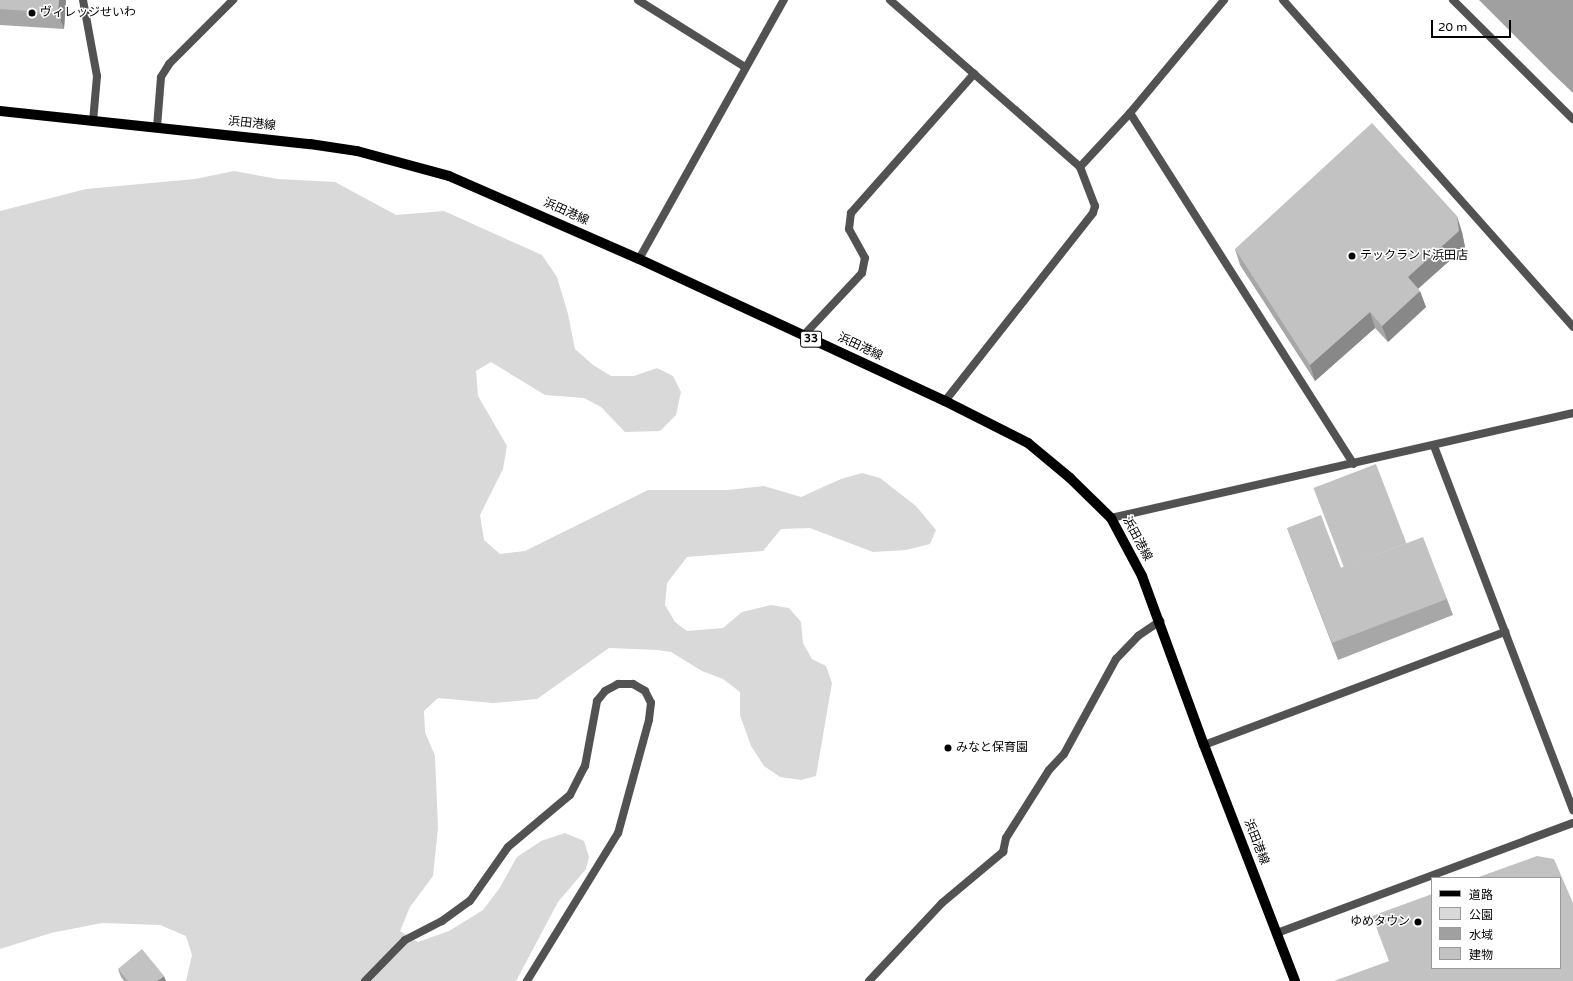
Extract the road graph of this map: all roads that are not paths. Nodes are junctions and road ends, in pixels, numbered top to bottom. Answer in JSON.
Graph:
{"nodes":[{"id":1,"x":83,"y":0,"type":"edge"},
{"id":2,"x":234,"y":0,"type":"edge"},
{"id":3,"x":638,"y":0,"type":"edge"},
{"id":4,"x":784,"y":0,"type":"edge"},
{"id":5,"x":890,"y":0,"type":"edge"},
{"id":6,"x":1224,"y":0,"type":"edge"},
{"id":7,"x":1283,"y":0,"type":"edge"},
{"id":8,"x":1454,"y":0,"type":"edge"},
{"id":9,"x":745,"y":67,"type":"junction"},
{"id":10,"x":974,"y":74,"type":"junction"},
{"id":11,"x":0,"y":111,"type":"edge"},
{"id":12,"x":1130,"y":113,"type":"junction"},
{"id":13,"x":1573,"y":119,"type":"edge"},
{"id":14,"x":93,"y":122,"type":"junction"},
{"id":15,"x":157,"y":127,"type":"junction"},
{"id":16,"x":1080,"y":167,"type":"junction"},
{"id":17,"x":640,"y":259,"type":"junction"},
{"id":18,"x":1573,"y":327,"type":"edge"},
{"id":19,"x":803,"y":336,"type":"junction"},
{"id":20,"x":945,"y":401,"type":"junction"},
{"id":21,"x":1573,"y":413,"type":"edge"},
{"id":22,"x":1434,"y":446,"type":"junction"},
{"id":23,"x":1354,"y":464,"type":"junction"},
{"id":24,"x":1111,"y":518,"type":"junction"},
{"id":25,"x":1160,"y":621,"type":"junction"},
{"id":26,"x":1505,"y":632,"type":"junction"},
{"id":27,"x":1204,"y":745,"type":"junction"},
{"id":28,"x":1573,"y":810,"type":"edge"},
{"id":29,"x":1573,"y":823,"type":"edge"},
{"id":30,"x":1277,"y":933,"type":"junction"},
{"id":31,"x":365,"y":981,"type":"edge"},
{"id":32,"x":527,"y":981,"type":"edge"},
{"id":33,"x":869,"y":981,"type":"edge"},
{"id":34,"x":1295,"y":981,"type":"edge"}],
"edges":[{"from":1,"to":14,"type":"street"},
{"from":2,"to":15,"type":"street"},
{"from":3,"to":9,"type":"street"},
{"from":4,"to":9,"type":"street"},
{"from":5,"to":10,"type":"street"},
{"from":6,"to":12,"type":"street"},
{"from":7,"to":18,"type":"street"},
{"from":8,"to":13,"type":"street"},
{"from":9,"to":17,"type":"street"},
{"from":10,"to":16,"type":"street"},
{"from":10,"to":19,"type":"street"},
{"from":11,"to":14,"type":"main road","name":"浜田港線","number":"33"},
{"from":12,"to":16,"type":"street"},
{"from":12,"to":23,"type":"street"},
{"from":14,"to":15,"type":"main road","name":"浜田港線","number":"33"},
{"from":15,"to":17,"type":"main road","name":"浜田港線","number":"33"},
{"from":16,"to":20,"type":"street"},
{"from":17,"to":19,"type":"main road","name":"浜田港線","number":"33"},
{"from":19,"to":20,"type":"main road","name":"浜田港線","number":"33"},
{"from":20,"to":24,"type":"main road","name":"浜田港線","number":"33"},
{"from":21,"to":22,"type":"street"},
{"from":22,"to":23,"type":"street"},
{"from":22,"to":26,"type":"street"},
{"from":23,"to":24,"type":"street"},
{"from":24,"to":25,"type":"main road","name":"浜田港線","number":"33"},
{"from":25,"to":27,"type":"main road","name":"浜田港線","number":"33"},
{"from":25,"to":33,"type":"street"},
{"from":26,"to":27,"type":"street"},
{"from":26,"to":28,"type":"street"},
{"from":27,"to":30,"type":"main road","name":"浜田港線","number":"33"},
{"from":29,"to":30,"type":"street"},
{"from":30,"to":34,"type":"main road","name":"浜田港線","number":"33"},
{"from":31,"to":32,"type":"street"}]}
